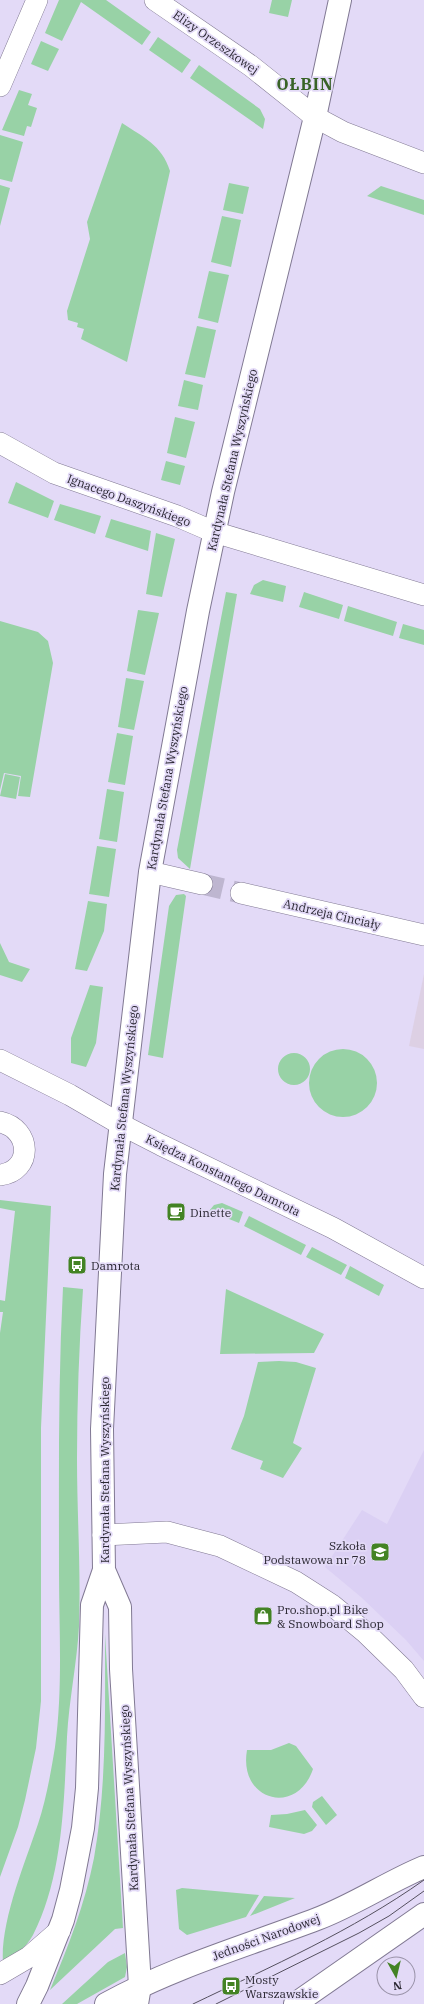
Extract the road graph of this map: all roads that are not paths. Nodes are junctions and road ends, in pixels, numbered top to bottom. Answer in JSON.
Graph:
{"nodes":[{"id":1,"x":37,"y":0,"type":"edge"},
{"id":2,"x":155,"y":0,"type":"edge"},
{"id":3,"x":340,"y":0,"type":"edge"},
{"id":4,"x":0,"y":86,"type":"edge"},
{"id":5,"x":315,"y":117,"type":"junction"},
{"id":6,"x":424,"y":163,"type":"edge"},
{"id":7,"x":0,"y":443,"type":"edge"},
{"id":8,"x":214,"y":532,"type":"junction"},
{"id":9,"x":424,"y":595,"type":"edge"},
{"id":10,"x":150,"y":872,"type":"junction"},
{"id":11,"x":202,"y":884,"type":"tunnel mouth"},
{"id":12,"x":241,"y":893,"type":"tunnel mouth"},
{"id":13,"x":424,"y":935,"type":"edge"},
{"id":14,"x":0,"y":1060,"type":"edge"},
{"id":15,"x":0,"y":1122,"type":"edge"},
{"id":16,"x":120,"y":1124,"type":"junction"},
{"id":17,"x":0,"y":1175,"type":"edge"},
{"id":18,"x":424,"y":1278,"type":"edge"},
{"id":19,"x":103,"y":1535,"type":"junction"},
{"id":20,"x":104,"y":1570,"type":"junction"},
{"id":21,"x":424,"y":1697,"type":"edge"},
{"id":22,"x":424,"y":1867,"type":"edge"},
{"id":23,"x":424,"y":1914,"type":"edge"},
{"id":24,"x":60,"y":1930,"type":"junction"},
{"id":25,"x":0,"y":1974,"type":"edge"},
{"id":26,"x":138,"y":1995,"type":"edge"},
{"id":27,"x":28,"y":2004,"type":"edge"},
{"id":28,"x":106,"y":2004,"type":"edge"},
{"id":29,"x":295,"y":2004,"type":"edge"}],
"edges":[{"from":1,"to":4,"type":"street"},
{"from":2,"to":5,"type":"street","name":"Elizy Orzeszkowej"},
{"from":3,"to":5,"type":"main road","name":"Kardynała Stefana Wyszyńskiego"},
{"from":5,"to":6,"type":"street","name":"Elizy Orzeszkowej"},
{"from":5,"to":8,"type":"main road","name":"Kardynała Stefana Wyszyńskiego"},
{"from":7,"to":8,"type":"street","name":"Ignacego Daszyńskiego"},
{"from":8,"to":9,"type":"street","name":"Ignacego Daszyńskiego"},
{"from":8,"to":10,"type":"main road","name":"Kardynała Stefana Wyszyńskiego"},
{"from":10,"to":11,"type":"street"},
{"from":10,"to":16,"type":"main road","name":"Kardynała Stefana Wyszyńskiego"},
{"from":12,"to":13,"type":"street","name":"Andrzeja Cinciały"},
{"from":14,"to":16,"type":"street","name":"Księdza Konstantego Damrota"},
{"from":15,"to":17,"type":"street"},
{"from":16,"to":18,"type":"street","name":"Księdza Konstantego Damrota"},
{"from":16,"to":19,"type":"main road","name":"Kardynała Stefana Wyszyńskiego"},
{"from":19,"to":20,"type":"main road","name":"Kardynała Stefana Wyszyńskiego"},
{"from":19,"to":21,"type":"street"},
{"from":20,"to":24,"type":"main road","name":"Kardynała Stefana Wyszyńskiego"},
{"from":20,"to":26,"type":"main road","name":"Kardynała Stefana Wyszyńskiego"},
{"from":22,"to":26,"type":"main road","name":"Jedności Narodowej"},
{"from":23,"to":29,"type":"main road"},
{"from":24,"to":25,"type":"street"},
{"from":24,"to":27,"type":"main road","name":"Kardynała Stefana Wyszyńskiego"},
{"from":26,"to":28,"type":"main road","name":"Jedności Narodowej"}]}
